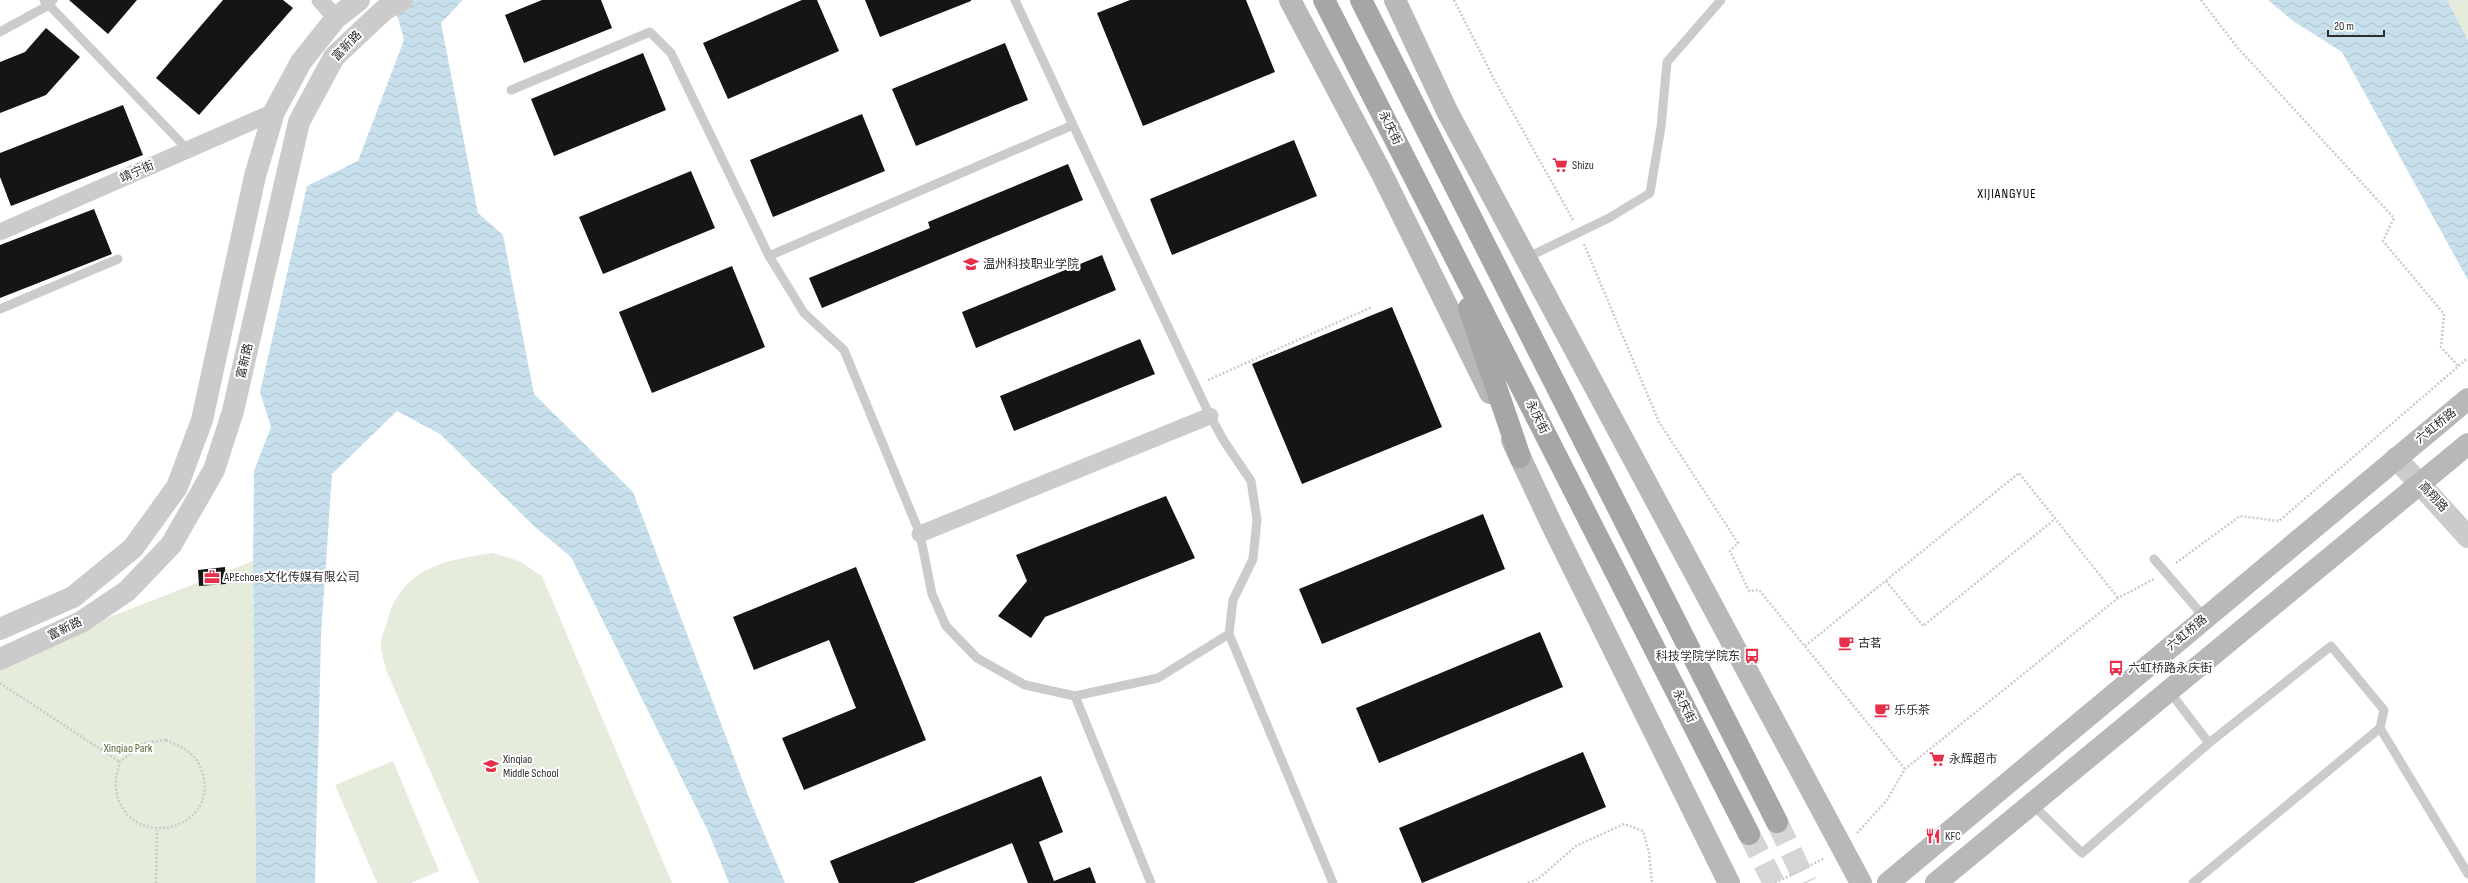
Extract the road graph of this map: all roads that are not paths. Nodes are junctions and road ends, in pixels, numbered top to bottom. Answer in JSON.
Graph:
{"nodes":[{"id":1,"x":320,"y":0,"type":"edge"},
{"id":2,"x":359,"y":0,"type":"edge"},
{"id":3,"x":1015,"y":0,"type":"edge"},
{"id":4,"x":1290,"y":0,"type":"edge"},
{"id":5,"x":1324,"y":0,"type":"edge"},
{"id":6,"x":1361,"y":0,"type":"edge"},
{"id":7,"x":1395,"y":0,"type":"edge"},
{"id":8,"x":1721,"y":0,"type":"edge"},
{"id":9,"x":49,"y":2,"type":"edge"},
{"id":10,"x":393,"y":5,"type":"edge"},
{"id":11,"x":336,"y":18,"type":"junction"},
{"id":12,"x":0,"y":32,"type":"edge"},
{"id":13,"x":511,"y":90,"type":"dead end"},
{"id":14,"x":274,"y":112,"type":"junction"},
{"id":15,"x":1073,"y":125,"type":"junction"},
{"id":16,"x":188,"y":150,"type":"junction"},
{"id":17,"x":0,"y":232,"type":"edge"},
{"id":18,"x":1443,"y":233,"type":"junction"},
{"id":19,"x":769,"y":256,"type":"junction"},
{"id":20,"x":1526,"y":258,"type":"junction"},
{"id":21,"x":118,"y":259,"type":"dead end"},
{"id":22,"x":0,"y":309,"type":"edge"},
{"id":23,"x":2468,"y":399,"type":"edge"},
{"id":24,"x":1210,"y":416,"type":"junction"},
{"id":25,"x":2468,"y":444,"type":"edge"},
{"id":26,"x":1520,"y":457,"type":"junction"},
{"id":27,"x":2396,"y":458,"type":"junction"},
{"id":28,"x":2420,"y":483,"type":"junction"},
{"id":29,"x":920,"y":534,"type":"junction"},
{"id":30,"x":2468,"y":537,"type":"edge"},
{"id":31,"x":2154,"y":559,"type":"dead end"},
{"id":32,"x":2205,"y":618,"type":"junction"},
{"id":33,"x":0,"y":629,"type":"edge"},
{"id":34,"x":1229,"y":634,"type":"junction"},
{"id":35,"x":0,"y":659,"type":"edge"},
{"id":36,"x":2169,"y":691,"type":"junction"},
{"id":37,"x":1075,"y":696,"type":"junction"},
{"id":38,"x":2380,"y":728,"type":"junction"},
{"id":39,"x":2210,"y":744,"type":"junction"},
{"id":40,"x":2036,"y":808,"type":"dead end"},
{"id":41,"x":1776,"y":822,"type":"tunnel mouth"},
{"id":42,"x":1749,"y":834,"type":"tunnel mouth"},
{"id":43,"x":2468,"y":874,"type":"edge"},
{"id":44,"x":1151,"y":883,"type":"edge"},
{"id":45,"x":1333,"y":883,"type":"edge"},
{"id":46,"x":1729,"y":883,"type":"edge"},
{"id":47,"x":1862,"y":883,"type":"edge"},
{"id":48,"x":1888,"y":883,"type":"edge"},
{"id":49,"x":1936,"y":883,"type":"edge"},
{"id":50,"x":2193,"y":883,"type":"edge"}],
"edges":[{"from":1,"to":11,"type":"street"},
{"from":2,"to":11,"type":"street","name":"富新路"},
{"from":3,"to":15,"type":"lane"},
{"from":4,"to":26,"type":"main road"},
{"from":5,"to":18,"type":"main road","name":"永庆街"},
{"from":6,"to":41,"type":"main road"},
{"from":7,"to":20,"type":"main road"},
{"from":8,"to":20,"type":"lane"},
{"from":9,"to":12,"type":"lane"},
{"from":9,"to":16,"type":"lane"},
{"from":10,"to":35,"type":"street","name":"富新路"},
{"from":11,"to":14,"type":"street","name":"富新路"},
{"from":13,"to":19,"type":"lane"},
{"from":14,"to":16,"type":"street","name":"靖宁街"},
{"from":14,"to":33,"type":"street","name":"富新路"},
{"from":15,"to":19,"type":"lane"},
{"from":15,"to":24,"type":"lane"},
{"from":16,"to":17,"type":"street","name":"靖宁街"},
{"from":18,"to":26,"type":"main road"},
{"from":18,"to":42,"type":"main road","name":"永庆街"},
{"from":19,"to":29,"type":"lane"},
{"from":20,"to":47,"type":"main road"},
{"from":21,"to":22,"type":"lane"},
{"from":23,"to":27,"type":"main road","name":"六虹桥路"},
{"from":24,"to":29,"type":"street"},
{"from":24,"to":34,"type":"lane"},
{"from":25,"to":28,"type":"main road"},
{"from":26,"to":46,"type":"main road"},
{"from":27,"to":28,"type":"street","name":"高翔路"},
{"from":27,"to":32,"type":"main road","name":"六虹桥路"},
{"from":28,"to":30,"type":"street","name":"高翔路"},
{"from":28,"to":36,"type":"main road"},
{"from":29,"to":37,"type":"lane"},
{"from":31,"to":32,"type":"lane"},
{"from":32,"to":48,"type":"main road","name":"六虹桥路"},
{"from":34,"to":37,"type":"lane"},
{"from":34,"to":45,"type":"lane"},
{"from":36,"to":39,"type":"lane"},
{"from":36,"to":49,"type":"main road"},
{"from":37,"to":44,"type":"lane"},
{"from":38,"to":39,"type":"lane"},
{"from":38,"to":43,"type":"lane"},
{"from":38,"to":50,"type":"lane"},
{"from":39,"to":40,"type":"lane"}]}
